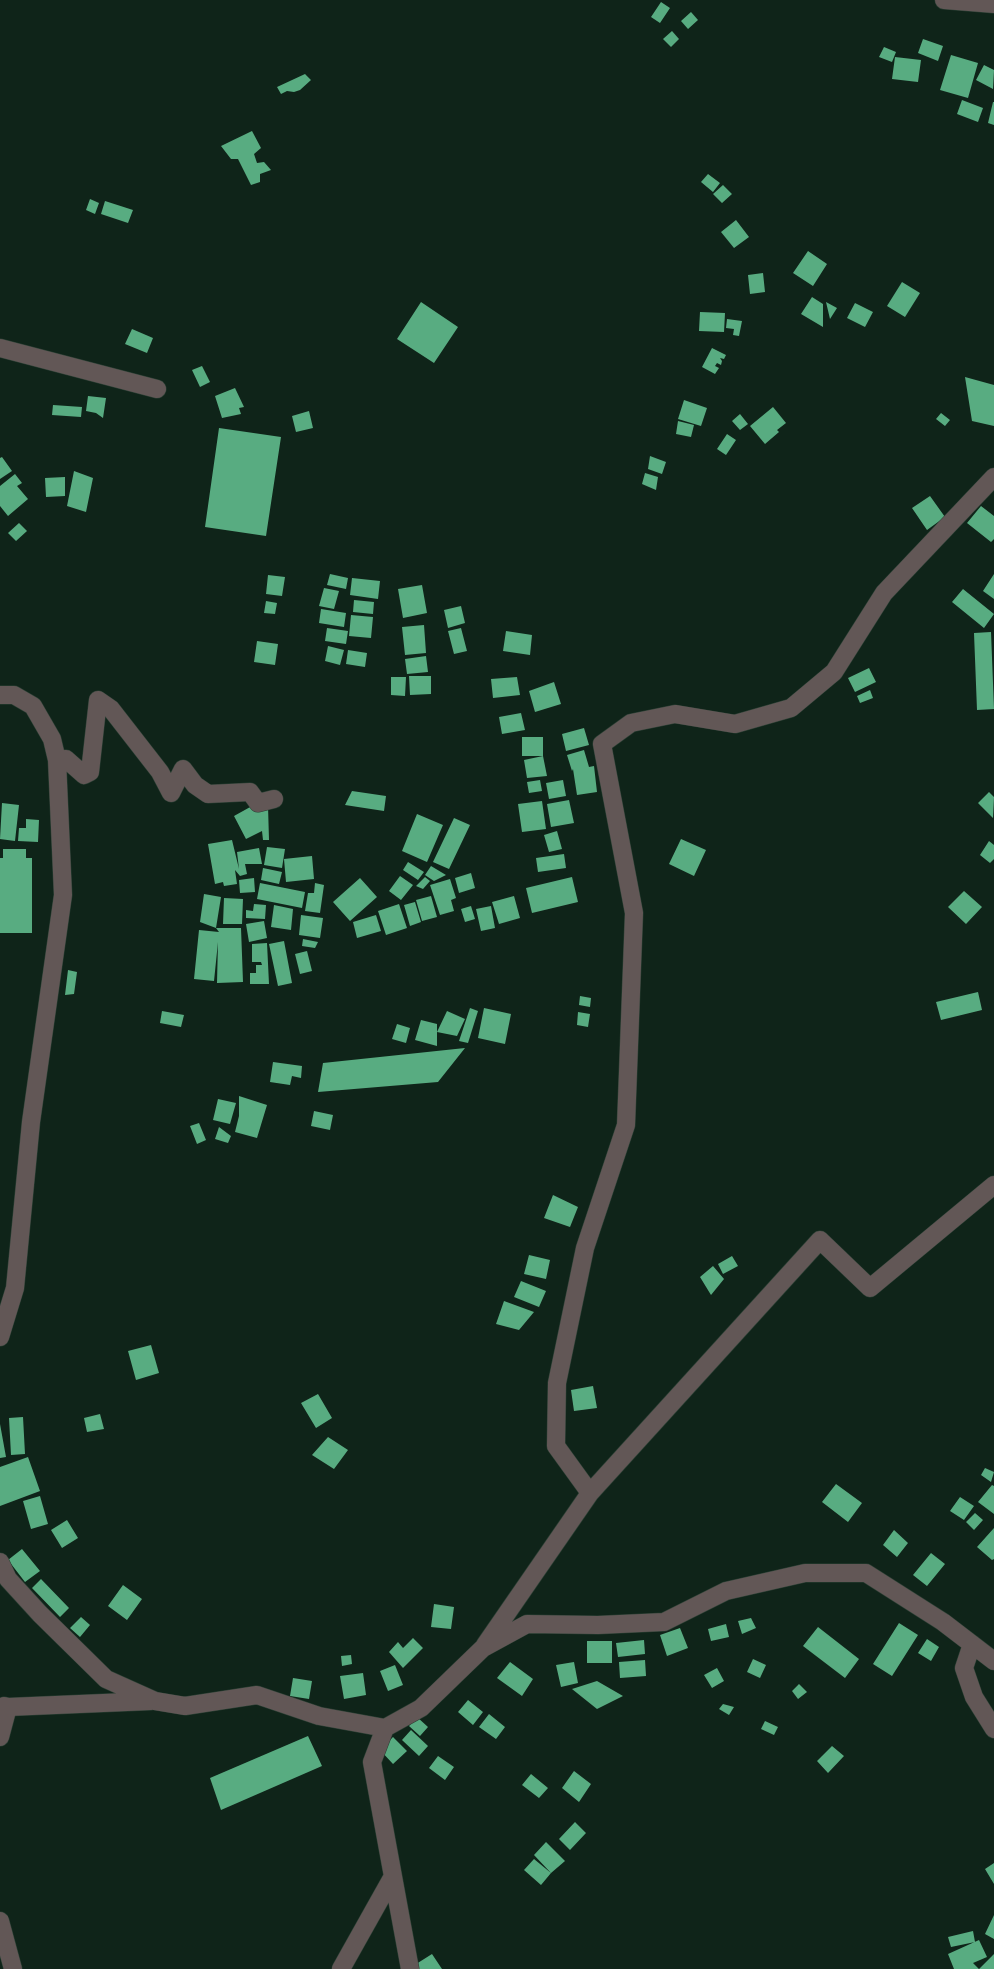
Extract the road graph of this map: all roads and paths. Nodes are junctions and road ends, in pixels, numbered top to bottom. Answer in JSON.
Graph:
{"nodes":[{"id":1,"x":944,"y":0,"type":"edge"},
{"id":2,"x":994,"y":4,"type":"edge"},
{"id":3,"x":0,"y":348,"type":"edge"},
{"id":4,"x":157,"y":389,"type":"dead end"},
{"id":5,"x":994,"y":477,"type":"edge"},
{"id":6,"x":0,"y":695,"type":"edge"},
{"id":7,"x":57,"y":760,"type":"junction"},
{"id":8,"x":274,"y":799,"type":"dead end"},
{"id":9,"x":994,"y":1185,"type":"edge"},
{"id":10,"x":0,"y":1338,"type":"edge"},
{"id":11,"x":590,"y":1493,"type":"junction"},
{"id":12,"x":0,"y":1562,"type":"edge"},
{"id":13,"x":972,"y":1644,"type":"junction"},
{"id":14,"x":483,"y":1648,"type":"junction"},
{"id":15,"x":994,"y":1661,"type":"edge"},
{"id":16,"x":155,"y":1701,"type":"junction"},
{"id":17,"x":3,"y":1708,"type":"edge"},
{"id":18,"x":385,"y":1728,"type":"junction"},
{"id":19,"x":994,"y":1729,"type":"edge"},
{"id":20,"x":0,"y":1737,"type":"edge"},
{"id":21,"x":392,"y":1878,"type":"junction"},
{"id":22,"x":0,"y":1921,"type":"edge"},
{"id":23,"x":13,"y":1969,"type":"edge"},
{"id":24,"x":341,"y":1969,"type":"edge"},
{"id":25,"x":410,"y":1969,"type":"edge"}],
"edges":[{"from":1,"to":2,"type":"street"},
{"from":3,"to":4,"type":"street"},
{"from":5,"to":11,"type":"street"},
{"from":6,"to":7,"type":"street"},
{"from":7,"to":8,"type":"street"},
{"from":7,"to":10,"type":"street"},
{"from":9,"to":11,"type":"street"},
{"from":11,"to":14,"type":"street"},
{"from":12,"to":16,"type":"street"},
{"from":13,"to":14,"type":"street"},
{"from":13,"to":15,"type":"street"},
{"from":13,"to":19,"type":"street"},
{"from":14,"to":18,"type":"street"},
{"from":16,"to":17,"type":"street"},
{"from":16,"to":18,"type":"street"},
{"from":17,"to":20,"type":"street"},
{"from":18,"to":21,"type":"street"},
{"from":21,"to":24,"type":"street"},
{"from":21,"to":25,"type":"street"},
{"from":22,"to":23,"type":"street"}]}
